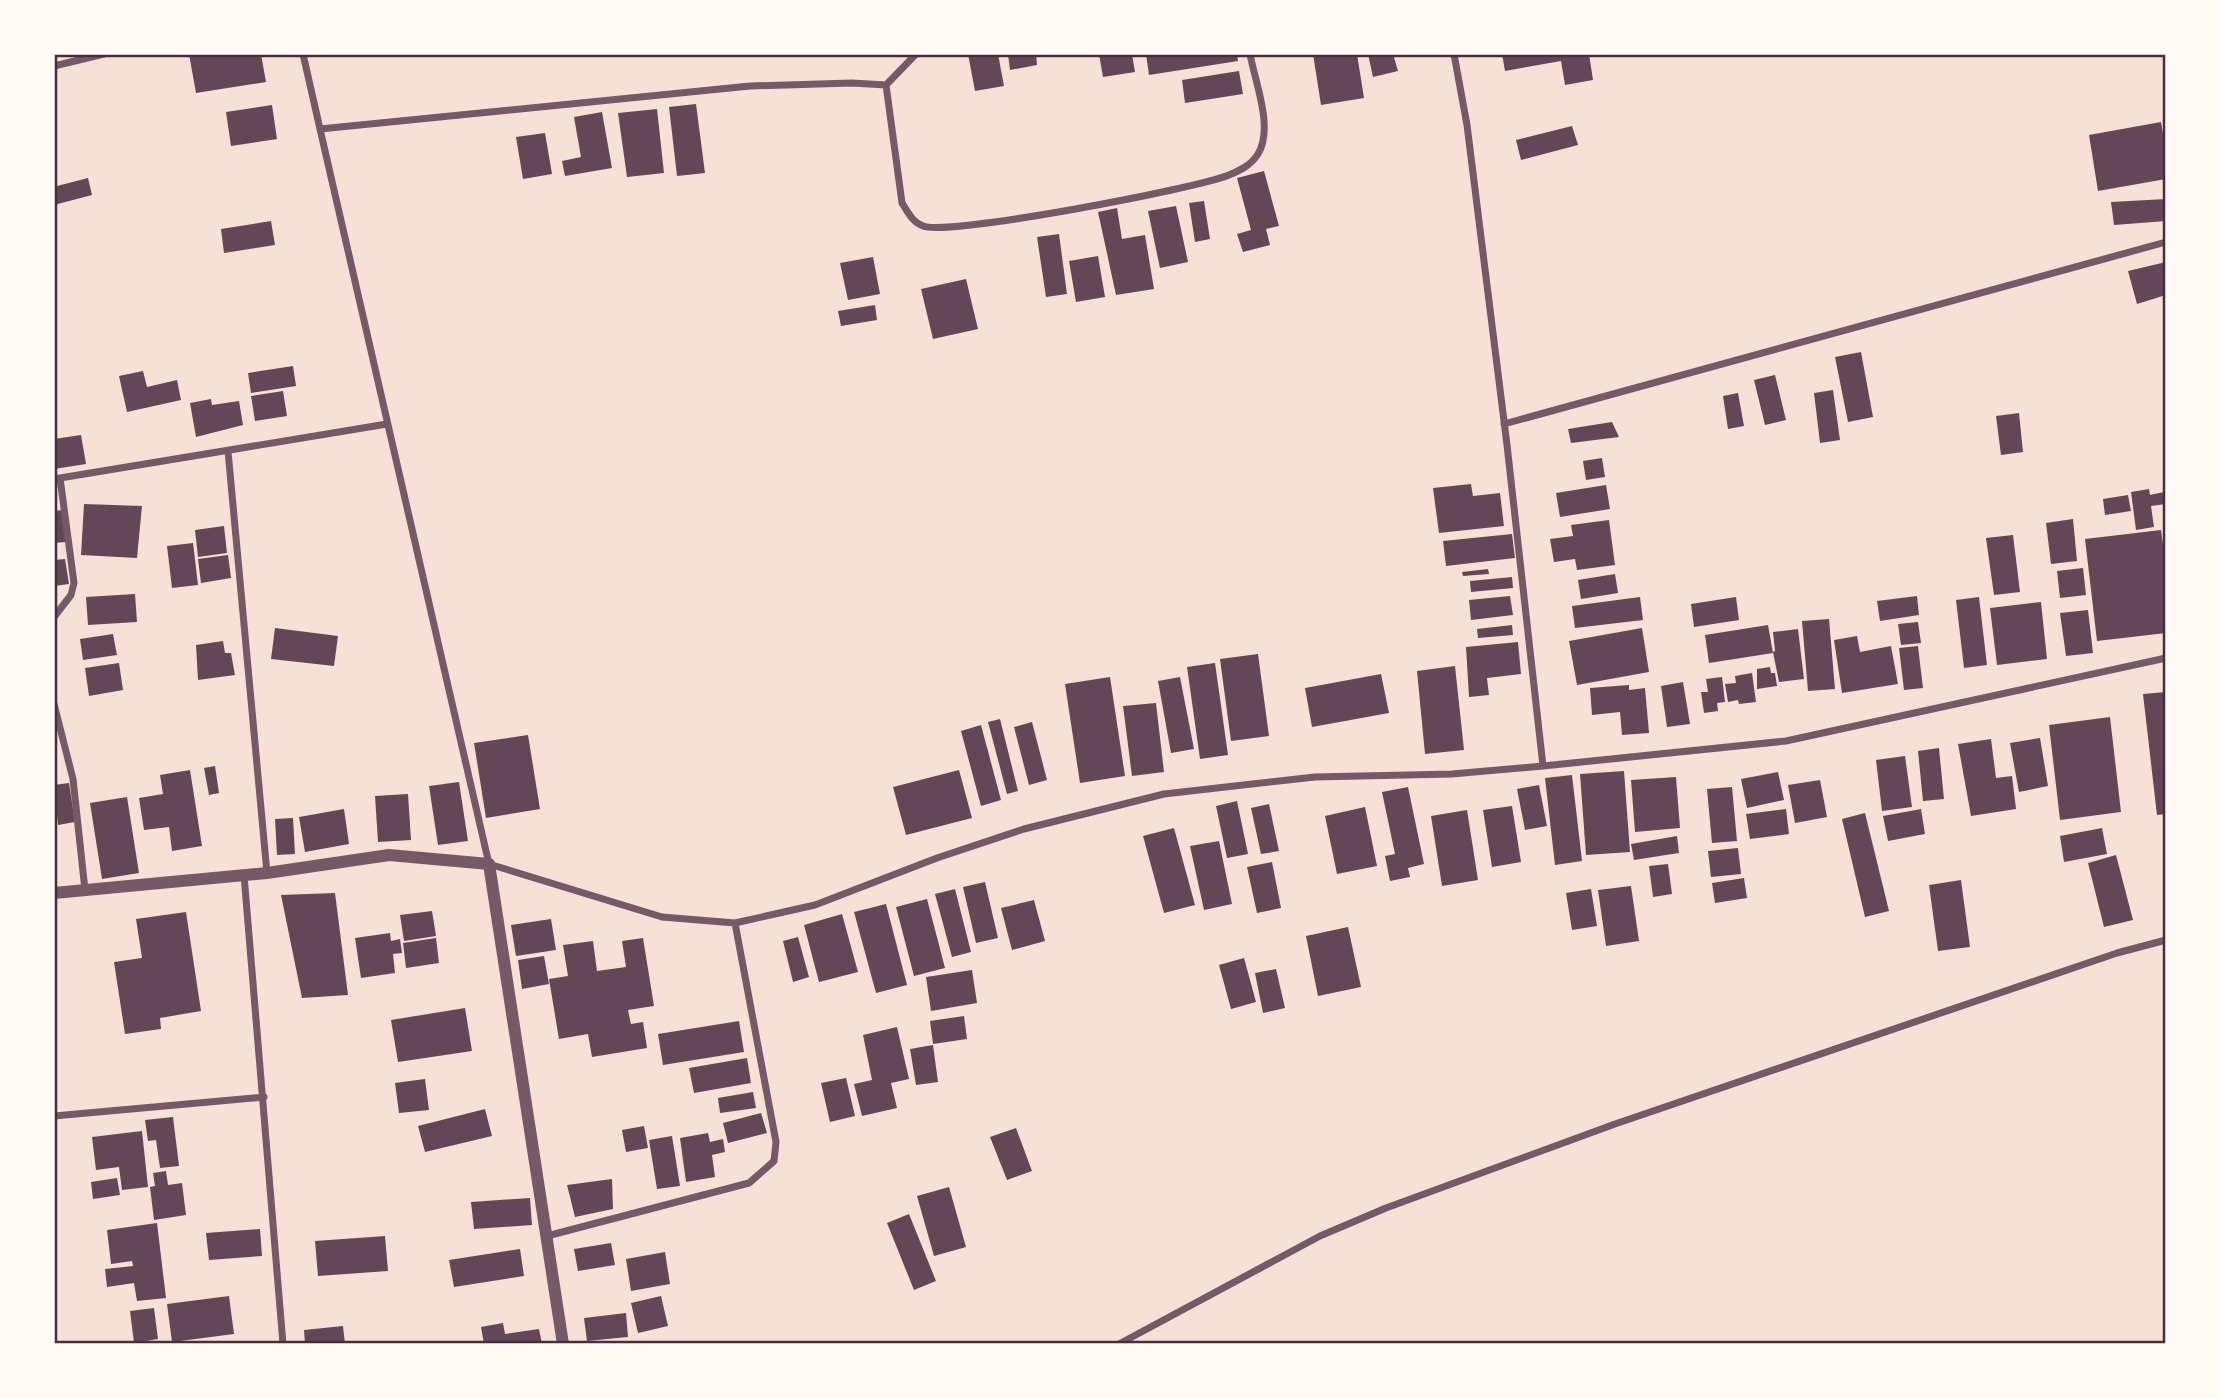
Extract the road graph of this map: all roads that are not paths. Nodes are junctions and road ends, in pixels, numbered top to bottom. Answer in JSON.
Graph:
{"nodes":[{"id":1,"x":104,"y":54,"type":"edge"},
{"id":2,"x":303,"y":54,"type":"edge"},
{"id":3,"x":916,"y":54,"type":"edge"},
{"id":4,"x":1250,"y":54,"type":"edge"},
{"id":5,"x":1454,"y":54,"type":"edge"},
{"id":6,"x":54,"y":66,"type":"edge"},
{"id":7,"x":886,"y":85,"type":"junction"},
{"id":8,"x":320,"y":129,"type":"junction"},
{"id":9,"x":2166,"y":242,"type":"edge"},
{"id":10,"x":387,"y":424,"type":"junction"},
{"id":11,"x":1504,"y":424,"type":"junction"},
{"id":12,"x":228,"y":452,"type":"junction"},
{"id":13,"x":57,"y":478,"type":"edge"},
{"id":14,"x":54,"y":617,"type":"edge"},
{"id":15,"x":2166,"y":658,"type":"edge"},
{"id":16,"x":54,"y":704,"type":"edge"},
{"id":17,"x":1543,"y":766,"type":"junction"},
{"id":18,"x":489,"y":864,"type":"junction"},
{"id":19,"x":267,"y":873,"type":"junction"},
{"id":20,"x":244,"y":875,"type":"junction"},
{"id":21,"x":85,"y":890,"type":"junction"},
{"id":22,"x":54,"y":893,"type":"edge"},
{"id":23,"x":735,"y":923,"type":"junction"},
{"id":24,"x":2166,"y":940,"type":"edge"},
{"id":25,"x":264,"y":1097,"type":"junction"},
{"id":26,"x":54,"y":1116,"type":"edge"},
{"id":27,"x":547,"y":1236,"type":"junction"},
{"id":28,"x":284,"y":1344,"type":"edge"},
{"id":29,"x":563,"y":1344,"type":"edge"},
{"id":30,"x":1119,"y":1344,"type":"edge"}],
"edges":[{"from":1,"to":6,"type":"street"},
{"from":2,"to":8,"type":"street"},
{"from":3,"to":7,"type":"street"},
{"from":4,"to":7,"type":"street"},
{"from":5,"to":11,"type":"street"},
{"from":7,"to":8,"type":"street"},
{"from":8,"to":10,"type":"street"},
{"from":9,"to":11,"type":"street"},
{"from":10,"to":12,"type":"street"},
{"from":10,"to":18,"type":"street"},
{"from":11,"to":17,"type":"street"},
{"from":12,"to":13,"type":"street"},
{"from":12,"to":19,"type":"street"},
{"from":13,"to":14,"type":"street"},
{"from":15,"to":17,"type":"street"},
{"from":16,"to":21,"type":"street"},
{"from":17,"to":23,"type":"street"},
{"from":18,"to":19,"type":"street"},
{"from":18,"to":23,"type":"street"},
{"from":18,"to":27,"type":"street"},
{"from":19,"to":20,"type":"street"},
{"from":20,"to":21,"type":"street"},
{"from":20,"to":25,"type":"street"},
{"from":21,"to":22,"type":"street"},
{"from":23,"to":27,"type":"street"},
{"from":24,"to":30,"type":"street"},
{"from":25,"to":26,"type":"street"},
{"from":25,"to":28,"type":"street"},
{"from":27,"to":29,"type":"street"}]}
